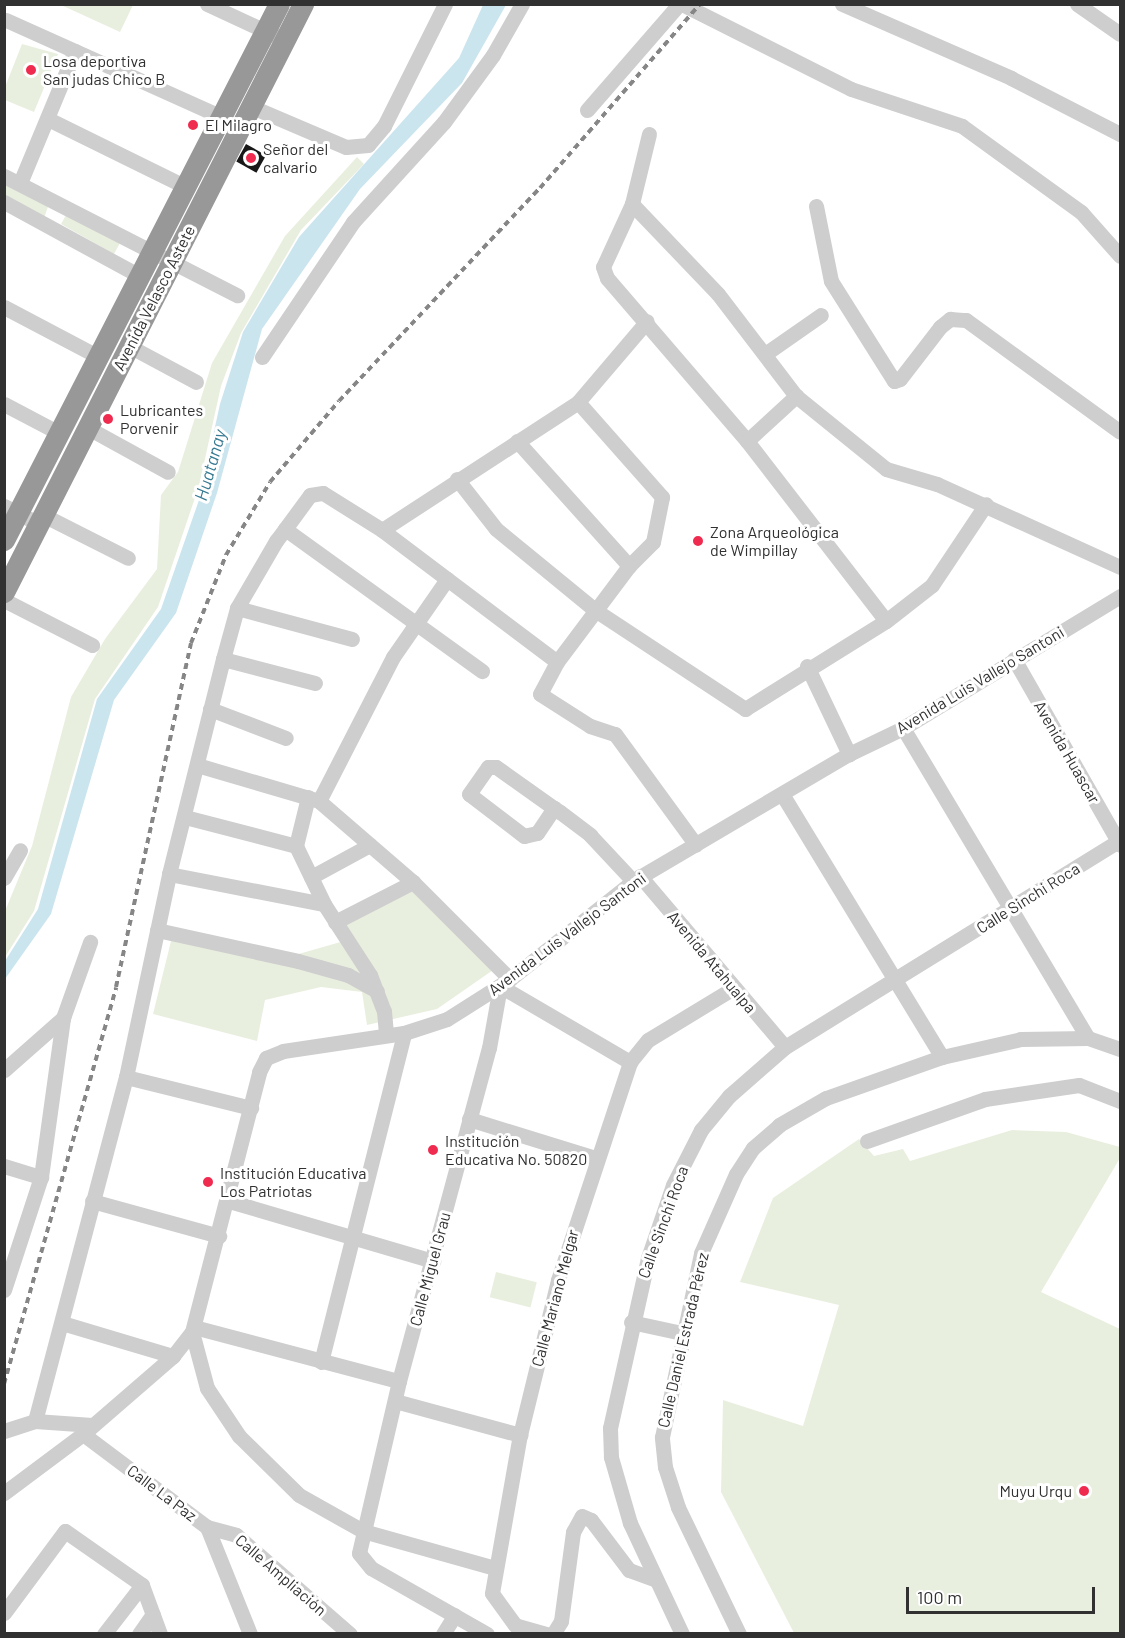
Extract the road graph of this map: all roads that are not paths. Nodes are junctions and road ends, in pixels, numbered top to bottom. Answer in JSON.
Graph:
{"nodes":[{"id":1,"x":11,"y":4,"type":"edge"},
{"id":2,"x":207,"y":4,"type":"edge"},
{"id":3,"x":279,"y":4,"type":"edge"},
{"id":4,"x":303,"y":4,"type":"edge"},
{"id":5,"x":445,"y":4,"type":"edge"},
{"id":6,"x":522,"y":4,"type":"edge"},
{"id":7,"x":680,"y":4,"type":"edge"},
{"id":8,"x":842,"y":4,"type":"edge"},
{"id":9,"x":1077,"y":4,"type":"edge"},
{"id":10,"x":702,"y":9,"type":"edge"},
{"id":11,"x":5,"y":22,"type":"edge"},
{"id":12,"x":265,"y":31,"type":"junction"},
{"id":13,"x":1120,"y":34,"type":"edge"},
{"id":14,"x":285,"y":41,"type":"junction"},
{"id":15,"x":75,"y":51,"type":"junction"},
{"id":16,"x":252,"y":107,"type":"junction"},
{"id":17,"x":586,"y":110,"type":"dead end"},
{"id":18,"x":222,"y":117,"type":"junction"},
{"id":19,"x":48,"y":119,"type":"junction"},
{"id":20,"x":649,"y":134,"type":"dead end"},
{"id":21,"x":1120,"y":134,"type":"edge"},
{"id":22,"x":4,"y":176,"type":"edge"},
{"id":23,"x":20,"y":183,"type":"junction"},
{"id":24,"x":186,"y":187,"type":"junction"},
{"id":25,"x":4,"y":202,"type":"edge"},
{"id":26,"x":633,"y":204,"type":"junction"},
{"id":27,"x":816,"y":206,"type":"dead end"},
{"id":28,"x":153,"y":250,"type":"junction"},
{"id":29,"x":1120,"y":256,"type":"edge"},
{"id":30,"x":173,"y":262,"type":"junction"},
{"id":31,"x":140,"y":276,"type":"junction"},
{"id":32,"x":237,"y":295,"type":"dead end"},
{"id":33,"x":4,"y":307,"type":"edge"},
{"id":34,"x":821,"y":315,"type":"dead end"},
{"id":35,"x":647,"y":321,"type":"junction"},
{"id":36,"x":129,"y":346,"type":"junction"},
{"id":37,"x":765,"y":354,"type":"junction"},
{"id":38,"x":99,"y":357,"type":"junction"},
{"id":39,"x":262,"y":357,"type":"dead end"},
{"id":40,"x":196,"y":382,"type":"dead end"},
{"id":41,"x":796,"y":396,"type":"junction"},
{"id":42,"x":578,"y":402,"type":"junction"},
{"id":43,"x":4,"y":404,"type":"edge"},
{"id":44,"x":88,"y":428,"type":"junction"},
{"id":45,"x":1120,"y":432,"type":"edge"},
{"id":46,"x":59,"y":433,"type":"junction"},
{"id":47,"x":517,"y":441,"type":"junction"},
{"id":48,"x":747,"y":441,"type":"junction"},
{"id":49,"x":168,"y":472,"type":"dead end"},
{"id":50,"x":457,"y":479,"type":"junction"},
{"id":51,"x":986,"y":504,"type":"junction"},
{"id":52,"x":11,"y":509,"type":"edge"},
{"id":53,"x":41,"y":520,"type":"junction"},
{"id":54,"x":285,"y":529,"type":"junction"},
{"id":55,"x":382,"y":530,"type":"junction"},
{"id":56,"x":4,"y":540,"type":"edge"},
{"id":57,"x":128,"y":558,"type":"dead end"},
{"id":58,"x":628,"y":566,"type":"junction"},
{"id":59,"x":1120,"y":567,"type":"edge"},
{"id":60,"x":447,"y":579,"type":"junction"},
{"id":61,"x":4,"y":592,"type":"edge"},
{"id":62,"x":1120,"y":596,"type":"edge"},
{"id":63,"x":4,"y":600,"type":"edge"},
{"id":64,"x":237,"y":608,"type":"junction"},
{"id":65,"x":595,"y":610,"type":"junction"},
{"id":66,"x":886,"y":621,"type":"junction"},
{"id":67,"x":416,"y":624,"type":"junction"},
{"id":68,"x":352,"y":639,"type":"dead end"},
{"id":69,"x":92,"y":645,"type":"dead end"},
{"id":70,"x":1014,"y":658,"type":"junction"},
{"id":71,"x":223,"y":659,"type":"junction"},
{"id":72,"x":558,"y":662,"type":"junction"},
{"id":73,"x":807,"y":666,"type":"junction"},
{"id":74,"x":482,"y":671,"type":"dead end"},
{"id":75,"x":315,"y":683,"type":"dead end"},
{"id":76,"x":210,"y":709,"type":"junction"},
{"id":77,"x":903,"y":728,"type":"junction"},
{"id":78,"x":286,"y":738,"type":"dead end"},
{"id":79,"x":849,"y":754,"type":"junction"},
{"id":80,"x":197,"y":765,"type":"junction"},
{"id":81,"x":782,"y":794,"type":"junction"},
{"id":82,"x":314,"y":799,"type":"junction"},
{"id":83,"x":554,"y":808,"type":"junction"},
{"id":84,"x":184,"y":817,"type":"junction"},
{"id":85,"x":1120,"y":842,"type":"edge"},
{"id":86,"x":370,"y":845,"type":"junction"},
{"id":87,"x":696,"y":845,"type":"junction"},
{"id":88,"x":296,"y":846,"type":"junction"},
{"id":89,"x":20,"y":850,"type":"dead end"},
{"id":90,"x":169,"y":874,"type":"junction"},
{"id":91,"x":4,"y":878,"type":"edge"},
{"id":92,"x":311,"y":878,"type":"junction"},
{"id":93,"x":637,"y":879,"type":"junction"},
{"id":94,"x":413,"y":882,"type":"junction"},
{"id":95,"x":324,"y":904,"type":"junction"},
{"id":96,"x":1011,"y":909,"type":"junction"},
{"id":97,"x":335,"y":922,"type":"junction"},
{"id":98,"x":157,"y":930,"type":"junction"},
{"id":99,"x":90,"y":942,"type":"dead end"},
{"id":100,"x":893,"y":979,"type":"junction"},
{"id":101,"x":505,"y":983,"type":"junction"},
{"id":102,"x":732,"y":989,"type":"junction"},
{"id":103,"x":377,"y":991,"type":"junction"},
{"id":104,"x":63,"y":1018,"type":"junction"},
{"id":105,"x":404,"y":1033,"type":"junction"},
{"id":106,"x":386,"y":1035,"type":"junction"},
{"id":107,"x":1088,"y":1038,"type":"junction"},
{"id":108,"x":785,"y":1047,"type":"junction"},
{"id":109,"x":1120,"y":1049,"type":"edge"},
{"id":110,"x":942,"y":1056,"type":"junction"},
{"id":111,"x":630,"y":1062,"type":"junction"},
{"id":112,"x":4,"y":1070,"type":"edge"},
{"id":113,"x":126,"y":1077,"type":"junction"},
{"id":114,"x":1120,"y":1101,"type":"edge"},
{"id":115,"x":251,"y":1108,"type":"junction"},
{"id":116,"x":469,"y":1119,"type":"junction"},
{"id":117,"x":867,"y":1141,"type":"dead end"},
{"id":118,"x":595,"y":1158,"type":"junction"},
{"id":119,"x":4,"y":1166,"type":"edge"},
{"id":120,"x":41,"y":1177,"type":"junction"},
{"id":121,"x":92,"y":1201,"type":"junction"},
{"id":122,"x":229,"y":1201,"type":"junction"},
{"id":123,"x":219,"y":1236,"type":"junction"},
{"id":124,"x":353,"y":1238,"type":"junction"},
{"id":125,"x":433,"y":1261,"type":"junction"},
{"id":126,"x":4,"y":1290,"type":"edge"},
{"id":127,"x":631,"y":1322,"type":"junction"},
{"id":128,"x":62,"y":1323,"type":"junction"},
{"id":129,"x":193,"y":1330,"type":"junction"},
{"id":130,"x":682,"y":1333,"type":"junction"},
{"id":131,"x":173,"y":1356,"type":"junction"},
{"id":132,"x":321,"y":1362,"type":"junction"},
{"id":133,"x":399,"y":1381,"type":"junction"},
{"id":134,"x":395,"y":1401,"type":"junction"},
{"id":135,"x":34,"y":1421,"type":"junction"},
{"id":136,"x":88,"y":1430,"type":"junction"},
{"id":137,"x":4,"y":1431,"type":"edge"},
{"id":138,"x":520,"y":1435,"type":"junction"},
{"id":139,"x":4,"y":1493,"type":"edge"},
{"id":140,"x":207,"y":1527,"type":"junction"},
{"id":141,"x":363,"y":1531,"type":"junction"},
{"id":142,"x":495,"y":1568,"type":"junction"},
{"id":143,"x":654,"y":1579,"type":"junction"},
{"id":144,"x":142,"y":1585,"type":"junction"},
{"id":145,"x":4,"y":1613,"type":"edge"},
{"id":146,"x":153,"y":1614,"type":"junction"},
{"id":147,"x":455,"y":1615,"type":"junction"},
{"id":148,"x":104,"y":1634,"type":"edge"},
{"id":149,"x":139,"y":1634,"type":"edge"},
{"id":150,"x":160,"y":1634,"type":"edge"},
{"id":151,"x":250,"y":1634,"type":"edge"},
{"id":152,"x":350,"y":1634,"type":"edge"},
{"id":153,"x":443,"y":1634,"type":"edge"},
{"id":154,"x":487,"y":1634,"type":"edge"},
{"id":155,"x":546,"y":1634,"type":"edge"},
{"id":156,"x":553,"y":1634,"type":"edge"},
{"id":157,"x":682,"y":1634,"type":"edge"},
{"id":158,"x":739,"y":1634,"type":"edge"}],
"edges":[{"from":1,"to":11,"type":"street"},
{"from":2,"to":12,"type":"street"},
{"from":3,"to":12,"type":"highway","name":"Avenida Velasco Astete"},
{"from":4,"to":14,"type":"highway","name":"Avenida Velasco Astete"},
{"from":5,"to":16,"type":"street"},
{"from":6,"to":39,"type":"street"},
{"from":7,"to":10,"type":"street"},
{"from":7,"to":17,"type":"street"},
{"from":8,"to":21,"type":"street"},
{"from":9,"to":13,"type":"street"},
{"from":10,"to":29,"type":"street"},
{"from":11,"to":15,"type":"street"},
{"from":12,"to":14,"type":"street"},
{"from":12,"to":18,"type":"highway","name":"Avenida Velasco Astete"},
{"from":14,"to":16,"type":"highway","name":"Avenida Velasco Astete"},
{"from":15,"to":18,"type":"street"},
{"from":15,"to":19,"type":"street"},
{"from":16,"to":30,"type":"highway","name":"Avenida Velasco Astete"},
{"from":18,"to":24,"type":"highway","name":"Avenida Velasco Astete"},
{"from":19,"to":23,"type":"street"},
{"from":19,"to":24,"type":"street"},
{"from":20,"to":26,"type":"street"},
{"from":22,"to":23,"type":"street"},
{"from":23,"to":28,"type":"street"},
{"from":24,"to":28,"type":"highway","name":"Avenida Velasco Astete"},
{"from":25,"to":31,"type":"street"},
{"from":26,"to":35,"type":"street"},
{"from":26,"to":37,"type":"street"},
{"from":27,"to":45,"type":"street"},
{"from":28,"to":30,"type":"street"},
{"from":28,"to":31,"type":"highway","name":"Avenida Velasco Astete"},
{"from":30,"to":32,"type":"street"},
{"from":30,"to":36,"type":"highway","name":"Avenida Velasco Astete"},
{"from":31,"to":38,"type":"highway","name":"Avenida Velasco Astete"},
{"from":33,"to":38,"type":"street"},
{"from":34,"to":37,"type":"street"},
{"from":35,"to":42,"type":"street"},
{"from":35,"to":48,"type":"street"},
{"from":36,"to":40,"type":"street"},
{"from":36,"to":44,"type":"highway","name":"Avenida Velasco Astete"},
{"from":37,"to":41,"type":"street"},
{"from":38,"to":46,"type":"highway","name":"Avenida Velasco Astete"},
{"from":41,"to":48,"type":"street"},
{"from":41,"to":51,"type":"street"},
{"from":42,"to":47,"type":"street"},
{"from":42,"to":58,"type":"street"},
{"from":43,"to":46,"type":"street"},
{"from":44,"to":49,"type":"street"},
{"from":44,"to":53,"type":"highway","name":"Avenida Velasco Astete"},
{"from":46,"to":52,"type":"highway","name":"Avenida Velasco Astete"},
{"from":47,"to":50,"type":"street"},
{"from":47,"to":58,"type":"street"},
{"from":48,"to":66,"type":"street"},
{"from":50,"to":55,"type":"street"},
{"from":50,"to":65,"type":"street"},
{"from":51,"to":59,"type":"street"},
{"from":51,"to":66,"type":"street"},
{"from":52,"to":53,"type":"street"},
{"from":52,"to":56,"type":"highway","name":"Avenida Velasco Astete"},
{"from":53,"to":57,"type":"street"},
{"from":53,"to":61,"type":"highway","name":"Avenida Velasco Astete"},
{"from":54,"to":55,"type":"street"},
{"from":54,"to":64,"type":"street"},
{"from":54,"to":67,"type":"street"},
{"from":55,"to":60,"type":"street"},
{"from":58,"to":65,"type":"street"},
{"from":60,"to":67,"type":"street"},
{"from":60,"to":72,"type":"street"},
{"from":62,"to":70,"type":"street","name":"Avenida Luis Vallejo Santoni"},
{"from":63,"to":69,"type":"street"},
{"from":64,"to":68,"type":"street"},
{"from":64,"to":71,"type":"street"},
{"from":65,"to":72,"type":"street"},
{"from":65,"to":73,"type":"street"},
{"from":66,"to":73,"type":"street"},
{"from":67,"to":74,"type":"street"},
{"from":67,"to":82,"type":"street"},
{"from":70,"to":77,"type":"street","name":"Avenida Luis Vallejo Santoni"},
{"from":70,"to":85,"type":"street","name":"Avenida Huascar"},
{"from":71,"to":75,"type":"street"},
{"from":71,"to":76,"type":"street"},
{"from":72,"to":87,"type":"street"},
{"from":73,"to":79,"type":"street"},
{"from":76,"to":78,"type":"street"},
{"from":76,"to":80,"type":"street"},
{"from":77,"to":79,"type":"street","name":"Avenida Luis Vallejo Santoni"},
{"from":77,"to":96,"type":"street"},
{"from":79,"to":81,"type":"street","name":"Avenida Luis Vallejo Santoni"},
{"from":80,"to":82,"type":"street"},
{"from":80,"to":84,"type":"street"},
{"from":81,"to":87,"type":"street","name":"Avenida Luis Vallejo Santoni"},
{"from":81,"to":100,"type":"street"},
{"from":82,"to":86,"type":"street"},
{"from":82,"to":88,"type":"street"},
{"from":83,"to":83,"type":"street","name":"Avenida Atahualpa"},
{"from":83,"to":93,"type":"street","name":"Avenida Atahualpa"},
{"from":84,"to":88,"type":"street"},
{"from":84,"to":90,"type":"street"},
{"from":85,"to":96,"type":"street","name":"Calle Sinchi Roca"},
{"from":86,"to":92,"type":"street"},
{"from":86,"to":94,"type":"street"},
{"from":87,"to":93,"type":"street","name":"Avenida Luis Vallejo Santoni"},
{"from":88,"to":92,"type":"street"},
{"from":89,"to":91,"type":"street"},
{"from":90,"to":95,"type":"street"},
{"from":90,"to":98,"type":"street"},
{"from":92,"to":95,"type":"street"},
{"from":93,"to":101,"type":"street","name":"Avenida Luis Vallejo Santoni"},
{"from":93,"to":102,"type":"street","name":"Avenida Atahualpa"},
{"from":94,"to":97,"type":"street"},
{"from":94,"to":101,"type":"street"},
{"from":95,"to":97,"type":"street"},
{"from":96,"to":100,"type":"street","name":"Calle Sinchi Roca"},
{"from":96,"to":107,"type":"street"},
{"from":97,"to":103,"type":"street"},
{"from":98,"to":103,"type":"street"},
{"from":98,"to":113,"type":"street"},
{"from":99,"to":104,"type":"street"},
{"from":100,"to":108,"type":"street","name":"Calle Sinchi Roca"},
{"from":100,"to":110,"type":"street"},
{"from":101,"to":105,"type":"street","name":"Avenida Luis Vallejo Santoni"},
{"from":101,"to":111,"type":"street"},
{"from":101,"to":116,"type":"street","name":"Calle Miguel Grau"},
{"from":102,"to":108,"type":"street","name":"Avenida Atahualpa"},
{"from":102,"to":111,"type":"street","name":"Calle Mariano Melgar"},
{"from":103,"to":106,"type":"street"},
{"from":104,"to":112,"type":"street"},
{"from":104,"to":120,"type":"street"},
{"from":105,"to":106,"type":"street","name":"Avenida Luis Vallejo Santoni"},
{"from":105,"to":124,"type":"street"},
{"from":106,"to":115,"type":"street","name":"Avenida Luis Vallejo Santoni"},
{"from":107,"to":109,"type":"street","name":"Calle Daniel Estrada Pérez"},
{"from":107,"to":110,"type":"street","name":"Calle Daniel Estrada Pérez"},
{"from":108,"to":127,"type":"street","name":"Calle Sinchi Roca"},
{"from":110,"to":130,"type":"street","name":"Calle Daniel Estrada Pérez"},
{"from":111,"to":118,"type":"street","name":"Calle Mariano Melgar"},
{"from":113,"to":115,"type":"street"},
{"from":113,"to":121,"type":"street"},
{"from":114,"to":117,"type":"street"},
{"from":115,"to":122,"type":"street","name":"Avenida Luis Vallejo Santoni"},
{"from":116,"to":118,"type":"street"},
{"from":116,"to":125,"type":"street","name":"Calle Miguel Grau"},
{"from":118,"to":138,"type":"street","name":"Calle Mariano Melgar"},
{"from":119,"to":120,"type":"street"},
{"from":120,"to":126,"type":"street"},
{"from":121,"to":123,"type":"street"},
{"from":121,"to":128,"type":"street"},
{"from":122,"to":123,"type":"street","name":"Avenida Luis Vallejo Santoni"},
{"from":122,"to":124,"type":"street"},
{"from":123,"to":129,"type":"street","name":"Avenida Luis Vallejo Santoni"},
{"from":124,"to":125,"type":"street"},
{"from":124,"to":132,"type":"street"},
{"from":125,"to":133,"type":"street","name":"Calle Miguel Grau"},
{"from":127,"to":130,"type":"street"},
{"from":127,"to":143,"type":"street","name":"Calle Sinchi Roca"},
{"from":128,"to":131,"type":"street"},
{"from":128,"to":135,"type":"street"},
{"from":129,"to":131,"type":"street","name":"Avenida Luis Vallejo Santoni"},
{"from":129,"to":132,"type":"street"},
{"from":129,"to":141,"type":"street"},
{"from":130,"to":158,"type":"street","name":"Calle Daniel Estrada Pérez"},
{"from":131,"to":136,"type":"street","name":"Avenida Luis Vallejo Santoni"},
{"from":132,"to":133,"type":"street"},
{"from":133,"to":134,"type":"street","name":"Calle Miguel Grau"},
{"from":134,"to":138,"type":"street"},
{"from":134,"to":141,"type":"street","name":"Calle Miguel Grau"},
{"from":135,"to":136,"type":"street"},
{"from":135,"to":137,"type":"street"},
{"from":136,"to":139,"type":"street","name":"Avenida Luis Vallejo Santoni"},
{"from":136,"to":140,"type":"street","name":"Calle La Paz"},
{"from":138,"to":142,"type":"street","name":"Calle Mariano Melgar"},
{"from":140,"to":151,"type":"street","name":"Calle La Paz"},
{"from":140,"to":152,"type":"street","name":"Calle Ampliación"},
{"from":141,"to":142,"type":"street"},
{"from":141,"to":147,"type":"street","name":"Calle Miguel Grau"},
{"from":142,"to":155,"type":"street","name":"Calle Mariano Melgar"},
{"from":143,"to":156,"type":"street"},
{"from":143,"to":157,"type":"street","name":"Calle Sinchi Roca"},
{"from":144,"to":145,"type":"street"},
{"from":144,"to":146,"type":"street"},
{"from":144,"to":148,"type":"street"},
{"from":146,"to":149,"type":"street"},
{"from":146,"to":150,"type":"street"},
{"from":147,"to":153,"type":"street"},
{"from":147,"to":154,"type":"street"}]}
